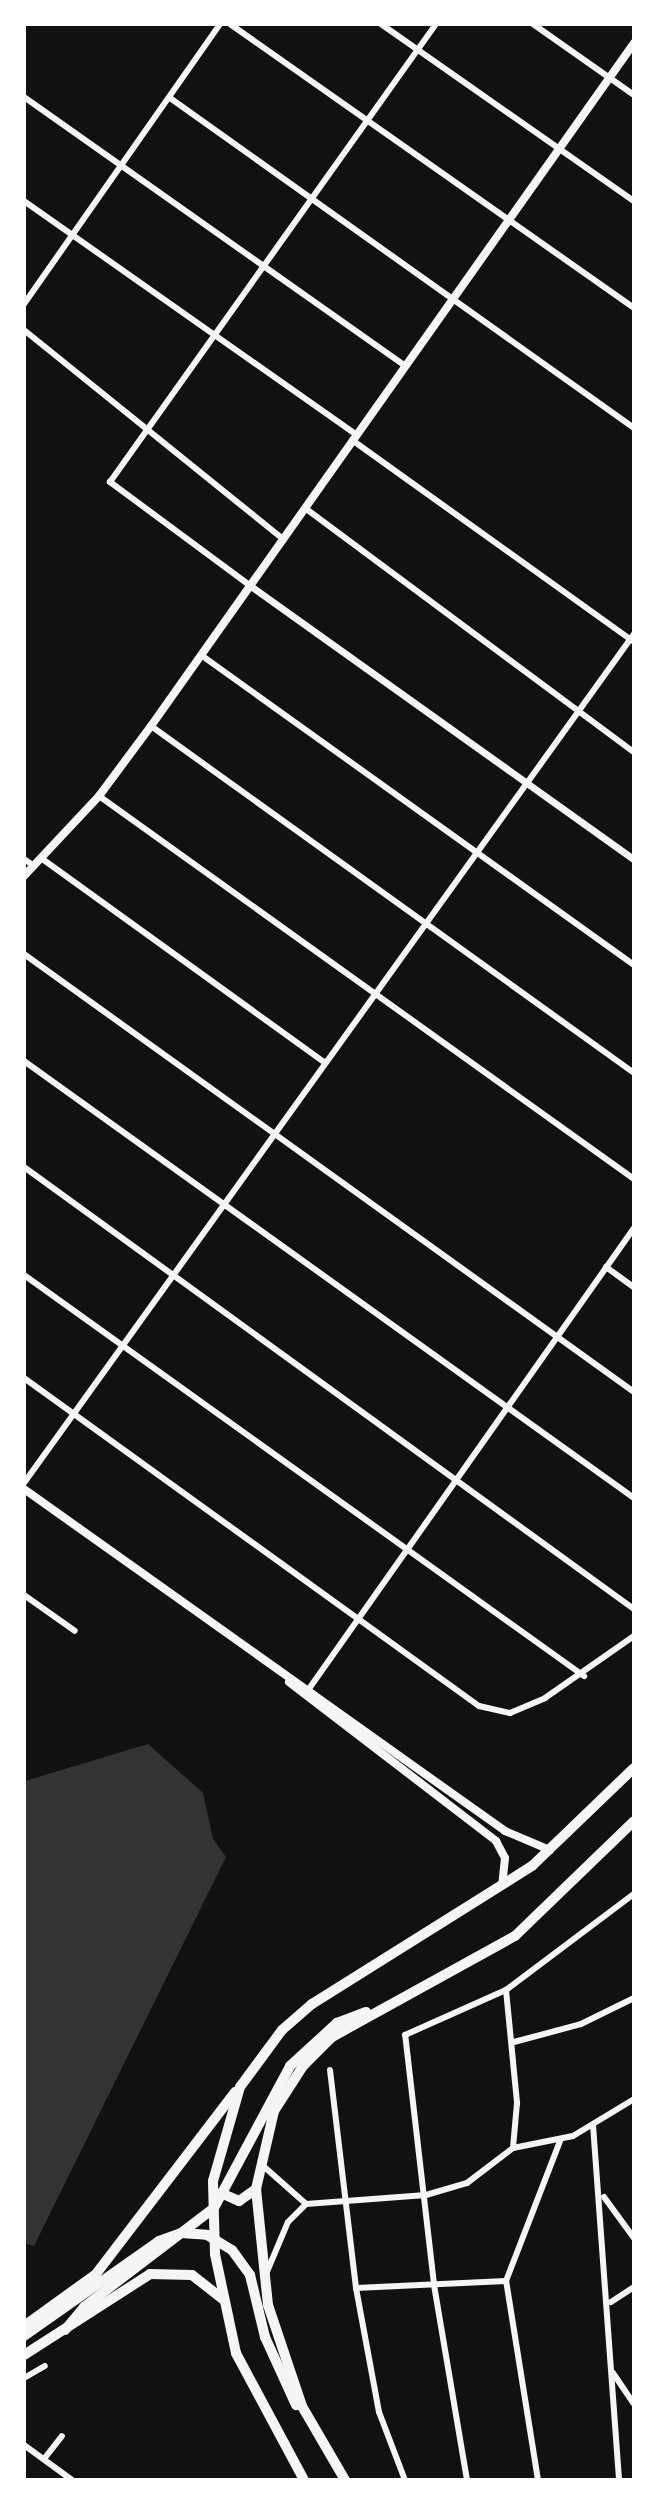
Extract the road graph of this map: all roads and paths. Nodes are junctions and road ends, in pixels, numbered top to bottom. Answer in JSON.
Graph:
{"nodes":[{"id":1,"x":220,"y":24,"type":"edge"},
{"id":2,"x":230,"y":24,"type":"edge"},
{"id":3,"x":382,"y":24,"type":"edge"},
{"id":4,"x":436,"y":24,"type":"edge"},
{"id":5,"x":533,"y":24,"type":"edge"},
{"id":6,"x":634,"y":43,"type":"edge"},
{"id":7,"x":417,"y":50,"type":"junction"},
{"id":8,"x":608,"y":78,"type":"junction"},
{"id":9,"x":634,"y":95,"type":"edge"},
{"id":10,"x":24,"y":97,"type":"edge"},
{"id":11,"x":170,"y":98,"type":"junction"},
{"id":12,"x":367,"y":120,"type":"junction"},
{"id":13,"x":559,"y":148,"type":"junction"},
{"id":14,"x":121,"y":169,"type":"junction"},
{"id":15,"x":312,"y":200,"type":"junction"},
{"id":16,"x":24,"y":201,"type":"edge"},
{"id":17,"x":634,"y":201,"type":"edge"},
{"id":18,"x":509,"y":219,"type":"junction"},
{"id":19,"x":74,"y":236,"type":"junction"},
{"id":20,"x":264,"y":267,"type":"junction"},
{"id":21,"x":452,"y":299,"type":"junction"},
{"id":22,"x":24,"y":304,"type":"edge"},
{"id":23,"x":634,"y":308,"type":"edge"},
{"id":24,"x":24,"y":330,"type":"edge"},
{"id":25,"x":215,"y":336,"type":"junction"},
{"id":26,"x":404,"y":365,"type":"junction"},
{"id":27,"x":634,"y":428,"type":"edge"},
{"id":28,"x":147,"y":430,"type":"junction"},
{"id":29,"x":354,"y":438,"type":"junction"},
{"id":30,"x":305,"y":508,"type":"junction"},
{"id":31,"x":284,"y":540,"type":"junction"},
{"id":32,"x":252,"y":587,"type":"junction"},
{"id":33,"x":632,"y":638,"type":"edge"},
{"id":34,"x":201,"y":655,"type":"junction"},
{"id":35,"x":577,"y":711,"type":"junction"},
{"id":36,"x":151,"y":726,"type":"junction"},
{"id":37,"x":634,"y":752,"type":"edge"},
{"id":38,"x":528,"y":782,"type":"junction"},
{"id":39,"x":99,"y":796,"type":"junction"},
{"id":40,"x":477,"y":852,"type":"junction"},
{"id":41,"x":41,"y":858,"type":"junction"},
{"id":42,"x":24,"y":859,"type":"edge"},
{"id":43,"x":634,"y":859,"type":"edge"},
{"id":44,"x":34,"y":866,"type":"junction"},
{"id":45,"x":24,"y":876,"type":"edge"},
{"id":46,"x":425,"y":923,"type":"junction"},
{"id":47,"x":24,"y":954,"type":"edge"},
{"id":48,"x":634,"y":965,"type":"edge"},
{"id":49,"x":376,"y":989,"type":"junction"},
{"id":50,"x":24,"y":1061,"type":"edge"},
{"id":51,"x":324,"y":1062,"type":"junction"},
{"id":52,"x":634,"y":1073,"type":"edge"},
{"id":53,"x":276,"y":1132,"type":"junction"},
{"id":54,"x":24,"y":1167,"type":"edge"},
{"id":55,"x":634,"y":1179,"type":"edge"},
{"id":56,"x":224,"y":1207,"type":"junction"},
{"id":57,"x":634,"y":1228,"type":"edge"},
{"id":58,"x":606,"y":1267,"type":"junction"},
{"id":59,"x":24,"y":1275,"type":"edge"},
{"id":60,"x":174,"y":1276,"type":"junction"},
{"id":61,"x":634,"y":1287,"type":"edge"},
{"id":62,"x":556,"y":1336,"type":"junction"},
{"id":63,"x":123,"y":1346,"type":"junction"},
{"id":64,"x":24,"y":1378,"type":"edge"},
{"id":65,"x":634,"y":1392,"type":"edge"},
{"id":66,"x":505,"y":1408,"type":"junction"},
{"id":67,"x":74,"y":1413,"type":"junction"},
{"id":68,"x":457,"y":1479,"type":"junction"},
{"id":69,"x":24,"y":1483,"type":"edge"},
{"id":70,"x":24,"y":1489,"type":"edge"},
{"id":71,"x":634,"y":1498,"type":"edge"},
{"id":72,"x":407,"y":1549,"type":"junction"},
{"id":73,"x":24,"y":1595,"type":"edge"},
{"id":74,"x":634,"y":1609,"type":"edge"},
{"id":75,"x":357,"y":1617,"type":"junction"},
{"id":76,"x":75,"y":1630,"type":"dead end"},
{"id":77,"x":634,"y":1636,"type":"edge"},
{"id":78,"x":584,"y":1676,"type":"junction"},
{"id":79,"x":307,"y":1692,"type":"junction"},
{"id":80,"x":634,"y":1768,"type":"edge"},
{"id":81,"x":634,"y":1821,"type":"edge"},
{"id":82,"x":550,"y":1850,"type":"junction"},
{"id":83,"x":502,"y":1885,"type":"junction"},
{"id":84,"x":634,"y":1894,"type":"edge"},
{"id":85,"x":506,"y":1990,"type":"junction"},
{"id":86,"x":634,"y":1998,"type":"edge"},
{"id":87,"x":370,"y":2011,"type":"junction"},
{"id":88,"x":514,"y":2042,"type":"junction"},
{"id":89,"x":330,"y":2070,"type":"dead end"},
{"id":90,"x":240,"y":2087,"type":"junction"},
{"id":91,"x":634,"y":2099,"type":"edge"},
{"id":92,"x":593,"y":2125,"type":"junction"},
{"id":93,"x":559,"y":2141,"type":"junction"},
{"id":94,"x":513,"y":2148,"type":"junction"},
{"id":95,"x":260,"y":2162,"type":"junction"},
{"id":96,"x":213,"y":2181,"type":"junction"},
{"id":97,"x":256,"y":2189,"type":"junction"},
{"id":98,"x":426,"y":2195,"type":"junction"},
{"id":99,"x":603,"y":2195,"type":"junction"},
{"id":100,"x":346,"y":2201,"type":"junction"},
{"id":101,"x":306,"y":2204,"type":"junction"},
{"id":102,"x":634,"y":2238,"type":"edge"},
{"id":103,"x":264,"y":2281,"type":"junction"},
{"id":104,"x":506,"y":2281,"type":"junction"},
{"id":105,"x":434,"y":2284,"type":"junction"},
{"id":106,"x":634,"y":2287,"type":"edge"},
{"id":107,"x":356,"y":2288,"type":"junction"},
{"id":108,"x":224,"y":2301,"type":"junction"},
{"id":109,"x":611,"y":2302,"type":"junction"},
{"id":110,"x":24,"y":2326,"type":"edge"},
{"id":111,"x":65,"y":2330,"type":"junction"},
{"id":112,"x":24,"y":2336,"type":"edge"},
{"id":113,"x":24,"y":2356,"type":"edge"},
{"id":114,"x":45,"y":2366,"type":"dead end"},
{"id":115,"x":613,"y":2372,"type":"junction"},
{"id":116,"x":24,"y":2378,"type":"edge"},
{"id":117,"x":634,"y":2403,"type":"edge"},
{"id":118,"x":313,"y":2428,"type":"junction"},
{"id":119,"x":62,"y":2436,"type":"dead end"},
{"id":120,"x":24,"y":2445,"type":"edge"},
{"id":121,"x":44,"y":2459,"type":"junction"},
{"id":122,"x":72,"y":2480,"type":"edge"},
{"id":123,"x":304,"y":2480,"type":"edge"},
{"id":124,"x":345,"y":2480,"type":"edge"},
{"id":125,"x":405,"y":2480,"type":"edge"},
{"id":126,"x":467,"y":2480,"type":"edge"},
{"id":127,"x":538,"y":2480,"type":"edge"},
{"id":128,"x":619,"y":2480,"type":"edge"}],
"edges":[{"from":1,"to":11,"type":"street"},
{"from":2,"to":12,"type":"street"},
{"from":3,"to":7,"type":"street"},
{"from":4,"to":7,"type":"street"},
{"from":5,"to":8,"type":"street"},
{"from":6,"to":8,"type":"main road"},
{"from":7,"to":12,"type":"street"},
{"from":7,"to":13,"type":"street"},
{"from":8,"to":9,"type":"street"},
{"from":8,"to":13,"type":"main road"},
{"from":10,"to":14,"type":"street"},
{"from":11,"to":14,"type":"street"},
{"from":11,"to":15,"type":"street"},
{"from":12,"to":15,"type":"street"},
{"from":12,"to":18,"type":"street"},
{"from":13,"to":17,"type":"street"},
{"from":13,"to":18,"type":"main road"},
{"from":14,"to":19,"type":"street"},
{"from":14,"to":20,"type":"street"},
{"from":15,"to":20,"type":"street"},
{"from":15,"to":21,"type":"street"},
{"from":16,"to":19,"type":"street"},
{"from":18,"to":21,"type":"main road"},
{"from":18,"to":23,"type":"street"},
{"from":19,"to":22,"type":"street"},
{"from":19,"to":25,"type":"street"},
{"from":20,"to":25,"type":"street"},
{"from":20,"to":26,"type":"street"},
{"from":21,"to":26,"type":"main road"},
{"from":21,"to":27,"type":"street"},
{"from":24,"to":28,"type":"street"},
{"from":25,"to":28,"type":"street"},
{"from":25,"to":29,"type":"street"},
{"from":26,"to":29,"type":"main road"},
{"from":28,"to":31,"type":"street"},
{"from":28,"to":32,"type":"street"},
{"from":29,"to":30,"type":"main road"},
{"from":29,"to":33,"type":"street"},
{"from":30,"to":31,"type":"main road"},
{"from":30,"to":35,"type":"street"},
{"from":31,"to":32,"type":"main road"},
{"from":32,"to":34,"type":"main road"},
{"from":32,"to":38,"type":"street"},
{"from":33,"to":35,"type":"street"},
{"from":34,"to":36,"type":"main road"},
{"from":34,"to":40,"type":"street"},
{"from":35,"to":37,"type":"street"},
{"from":35,"to":38,"type":"street"},
{"from":36,"to":39,"type":"main road"},
{"from":36,"to":46,"type":"street"},
{"from":38,"to":40,"type":"street"},
{"from":38,"to":43,"type":"street"},
{"from":39,"to":41,"type":"main road"},
{"from":39,"to":49,"type":"street"},
{"from":40,"to":46,"type":"street"},
{"from":40,"to":48,"type":"street"},
{"from":41,"to":44,"type":"main road"},
{"from":41,"to":51,"type":"street"},
{"from":42,"to":44,"type":"street"},
{"from":44,"to":45,"type":"main road"},
{"from":46,"to":49,"type":"street"},
{"from":46,"to":52,"type":"street"},
{"from":47,"to":53,"type":"street"},
{"from":49,"to":51,"type":"street"},
{"from":49,"to":55,"type":"street"},
{"from":50,"to":56,"type":"street"},
{"from":51,"to":53,"type":"street"},
{"from":53,"to":56,"type":"street"},
{"from":53,"to":62,"type":"street"},
{"from":54,"to":60,"type":"street"},
{"from":56,"to":60,"type":"street"},
{"from":56,"to":66,"type":"street"},
{"from":57,"to":58,"type":"street"},
{"from":58,"to":61,"type":"street"},
{"from":58,"to":62,"type":"street"},
{"from":59,"to":63,"type":"street"},
{"from":60,"to":63,"type":"street"},
{"from":60,"to":68,"type":"street"},
{"from":62,"to":65,"type":"street"},
{"from":62,"to":66,"type":"street"},
{"from":63,"to":67,"type":"street"},
{"from":63,"to":72,"type":"street"},
{"from":64,"to":67,"type":"street"},
{"from":66,"to":68,"type":"street"},
{"from":66,"to":71,"type":"street"},
{"from":67,"to":69,"type":"street"},
{"from":67,"to":75,"type":"street"},
{"from":68,"to":72,"type":"street"},
{"from":68,"to":74,"type":"street"},
{"from":70,"to":79,"type":"main road"},
{"from":72,"to":75,"type":"street"},
{"from":72,"to":78,"type":"street"},
{"from":73,"to":76,"type":"street"},
{"from":75,"to":78,"type":"street"},
{"from":75,"to":79,"type":"street"},
{"from":77,"to":78,"type":"street"},
{"from":79,"to":82,"type":"main road"},
{"from":79,"to":83,"type":"main road"},
{"from":80,"to":82,"type":"highway"},
{"from":81,"to":87,"type":"highway"},
{"from":82,"to":83,"type":"highway"},
{"from":83,"to":90,"type":"highway"},
{"from":84,"to":85,"type":"street"},
{"from":85,"to":88,"type":"street"},
{"from":85,"to":98,"type":"street"},
{"from":86,"to":88,"type":"street"},
{"from":87,"to":95,"type":"highway"},
{"from":87,"to":111,"type":"highway"},
{"from":88,"to":94,"type":"street"},
{"from":89,"to":100,"type":"street"},
{"from":90,"to":96,"type":"highway"},
{"from":90,"to":110,"type":"highway"},
{"from":91,"to":92,"type":"street"},
{"from":92,"to":93,"type":"street"},
{"from":92,"to":99,"type":"street"},
{"from":93,"to":94,"type":"street"},
{"from":93,"to":104,"type":"street"},
{"from":94,"to":98,"type":"street"},
{"from":95,"to":97,"type":"highway"},
{"from":95,"to":101,"type":"street"},
{"from":96,"to":97,"type":"highway"},
{"from":96,"to":108,"type":"highway"},
{"from":97,"to":103,"type":"highway"},
{"from":98,"to":100,"type":"street"},
{"from":98,"to":105,"type":"street"},
{"from":99,"to":102,"type":"street"},
{"from":99,"to":109,"type":"street"},
{"from":100,"to":101,"type":"street"},
{"from":100,"to":107,"type":"street"},
{"from":101,"to":103,"type":"street"},
{"from":103,"to":118,"type":"highway"},
{"from":104,"to":105,"type":"street"},
{"from":104,"to":127,"type":"street"},
{"from":105,"to":107,"type":"street"},
{"from":105,"to":126,"type":"street"},
{"from":106,"to":109,"type":"street"},
{"from":107,"to":125,"type":"street"},
{"from":108,"to":111,"type":"highway"},
{"from":108,"to":123,"type":"highway"},
{"from":109,"to":115,"type":"street"},
{"from":111,"to":113,"type":"highway"},
{"from":112,"to":118,"type":"highway"},
{"from":114,"to":116,"type":"street"},
{"from":115,"to":117,"type":"street"},
{"from":115,"to":128,"type":"street"},
{"from":118,"to":124,"type":"highway"},
{"from":119,"to":121,"type":"street"},
{"from":120,"to":121,"type":"street"},
{"from":121,"to":122,"type":"street"}]}
